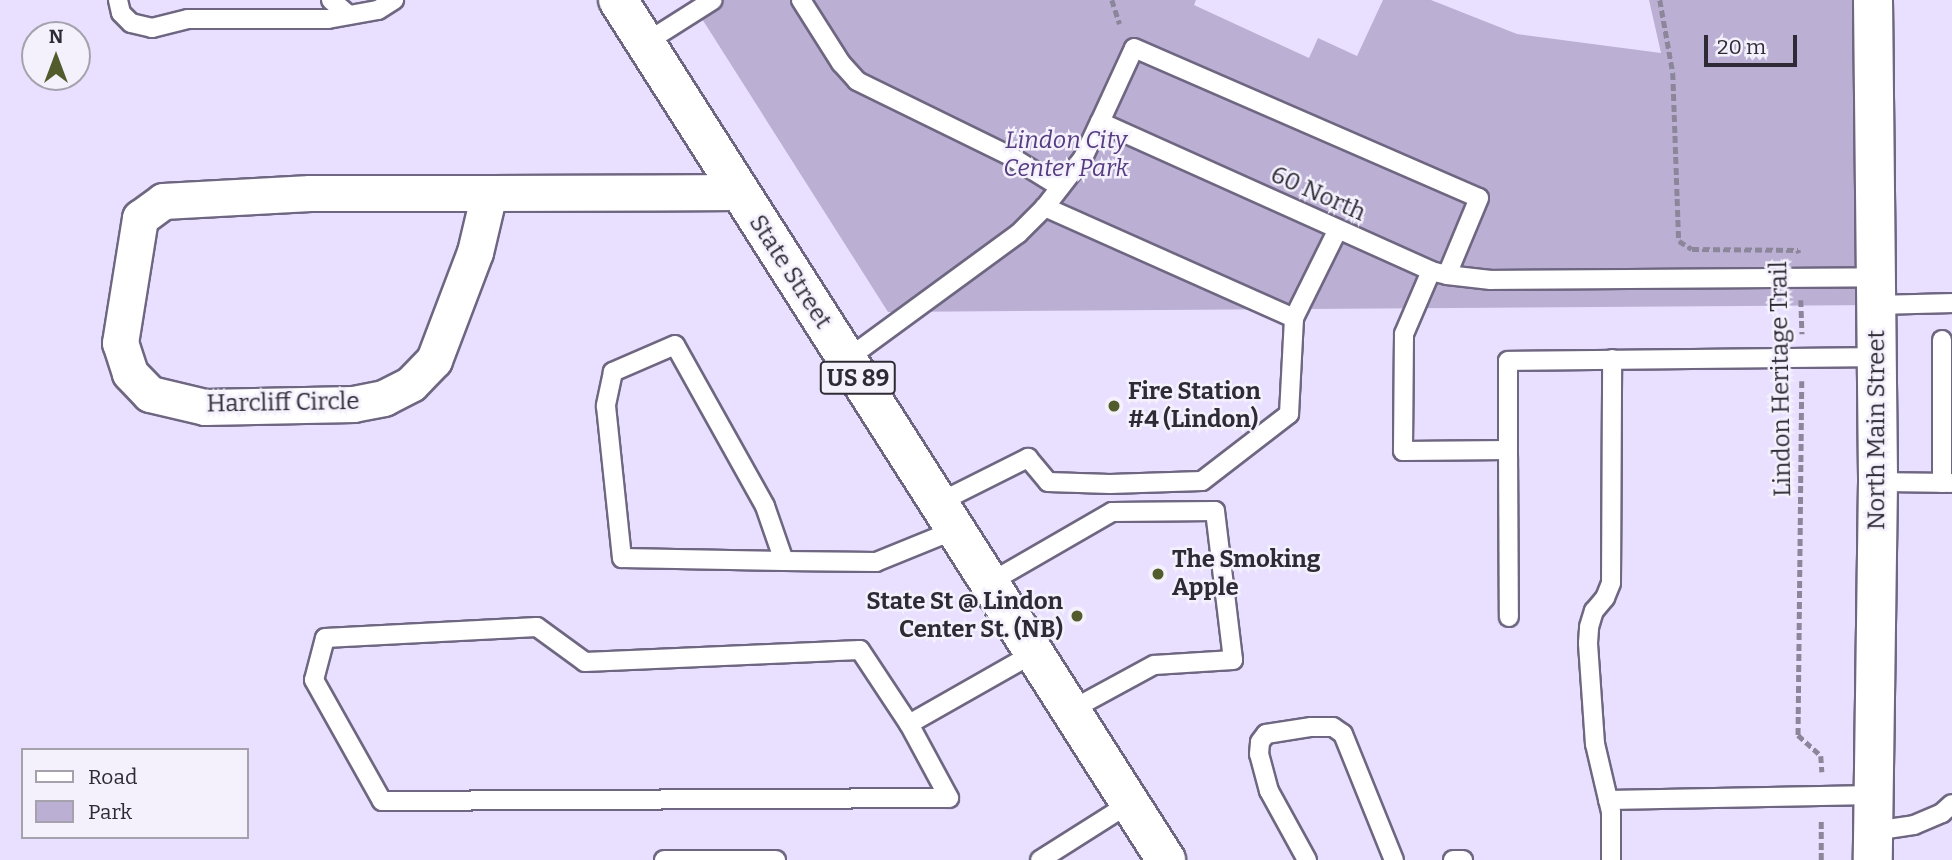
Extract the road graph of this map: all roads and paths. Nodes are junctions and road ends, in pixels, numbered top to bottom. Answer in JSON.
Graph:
{"nodes":[{"id":1,"x":118,"y":0,"type":"edge"},
{"id":2,"x":331,"y":0,"type":"edge"},
{"id":3,"x":394,"y":0,"type":"edge"},
{"id":4,"x":618,"y":0,"type":"edge"},
{"id":5,"x":713,"y":0,"type":"edge"},
{"id":6,"x":801,"y":0,"type":"edge"},
{"id":7,"x":1112,"y":0,"type":"edge"},
{"id":8,"x":1660,"y":0,"type":"edge"},
{"id":9,"x":1873,"y":0,"type":"edge"},
{"id":10,"x":349,"y":15,"type":"junction"},
{"id":11,"x":1120,"y":24,"type":"dead end"},
{"id":12,"x":645,"y":43,"type":"junction"},
{"id":13,"x":1100,"y":122,"type":"junction"},
{"id":14,"x":1060,"y":187,"type":"junction"},
{"id":15,"x":740,"y":192,"type":"junction"},
{"id":16,"x":489,"y":193,"type":"junction"},
{"id":17,"x":1045,"y":207,"type":"junction"},
{"id":18,"x":1338,"y":229,"type":"junction"},
{"id":19,"x":1439,"y":273,"type":"junction"},
{"id":20,"x":1800,"y":278,"type":"junction"},
{"id":21,"x":1875,"y":291,"type":"junction"},
{"id":22,"x":1952,"y":303,"type":"edge"},
{"id":23,"x":1294,"y":318,"type":"junction"},
{"id":24,"x":1942,"y":340,"type":"dead end"},
{"id":25,"x":1876,"y":357,"type":"junction"},
{"id":26,"x":847,"y":359,"type":"junction"},
{"id":27,"x":1612,"y":359,"type":"junction"},
{"id":28,"x":1803,"y":359,"type":"junction"},
{"id":29,"x":1508,"y":450,"type":"junction"},
{"id":30,"x":1878,"y":482,"type":"junction"},
{"id":31,"x":1947,"y":483,"type":"edge"},
{"id":32,"x":947,"y":516,"type":"junction"},
{"id":33,"x":784,"y":561,"type":"junction"},
{"id":34,"x":989,"y":583,"type":"junction"},
{"id":35,"x":1509,"y":617,"type":"dead end"},
{"id":36,"x":1034,"y":653,"type":"junction"},
{"id":37,"x":1071,"y":710,"type":"junction"},
{"id":38,"x":909,"y":724,"type":"junction"},
{"id":39,"x":1822,"y":796,"type":"junction"},
{"id":40,"x":1608,"y":800,"type":"junction"},
{"id":41,"x":1130,"y":803,"type":"junction"},
{"id":42,"x":1952,"y":804,"type":"edge"},
{"id":43,"x":1874,"y":829,"type":"edge"},
{"id":44,"x":664,"y":860,"type":"edge"},
{"id":45,"x":776,"y":860,"type":"edge"},
{"id":46,"x":1040,"y":860,"type":"edge"},
{"id":47,"x":1166,"y":860,"type":"edge"},
{"id":48,"x":1307,"y":860,"type":"edge"},
{"id":49,"x":1394,"y":860,"type":"edge"},
{"id":50,"x":1453,"y":860,"type":"edge"},
{"id":51,"x":1463,"y":860,"type":"edge"},
{"id":52,"x":1611,"y":860,"type":"edge"},
{"id":53,"x":1821,"y":860,"type":"edge"}],
"edges":[{"from":1,"to":10,"type":"lane"},
{"from":2,"to":10,"type":"lane"},
{"from":3,"to":10,"type":"lane"},
{"from":4,"to":12,"type":"main road","name":"State Street","number":"US 89"},
{"from":5,"to":12,"type":"lane"},
{"from":6,"to":14,"type":"lane"},
{"from":7,"to":11,"type":"path"},
{"from":8,"to":20,"type":"path","name":"Lindon Heritage Trail"},
{"from":9,"to":21,"type":"main road","name":"North Main Street"},
{"from":12,"to":15,"type":"main road","name":"State Street","number":"US 89"},
{"from":13,"to":14,"type":"lane"},
{"from":13,"to":18,"type":"lane","name":"60 North"},
{"from":13,"to":19,"type":"lane"},
{"from":14,"to":17,"type":"lane"},
{"from":15,"to":16,"type":"street","name":"Harcliff Circle"},
{"from":15,"to":26,"type":"main road","name":"State Street","number":"US 89"},
{"from":16,"to":16,"type":"street","name":"Harcliff Circle"},
{"from":17,"to":23,"type":"lane"},
{"from":17,"to":26,"type":"lane"},
{"from":18,"to":19,"type":"lane","name":"60 North"},
{"from":18,"to":23,"type":"lane"},
{"from":19,"to":20,"type":"lane","name":"60 North"},
{"from":19,"to":29,"type":"lane"},
{"from":20,"to":21,"type":"lane","name":"60 North"},
{"from":20,"to":28,"type":"path","name":"Lindon Heritage Trail"},
{"from":21,"to":22,"type":"lane","name":"60 North"},
{"from":21,"to":25,"type":"main road","name":"North Main Street"},
{"from":23,"to":32,"type":"lane"},
{"from":24,"to":31,"type":"lane"},
{"from":25,"to":28,"type":"lane"},
{"from":25,"to":30,"type":"main road","name":"North Main Street"},
{"from":26,"to":32,"type":"main road","name":"State Street","number":"US 89"},
{"from":27,"to":28,"type":"lane"},
{"from":27,"to":29,"type":"lane"},
{"from":27,"to":40,"type":"lane"},
{"from":28,"to":39,"type":"path","name":"Lindon Heritage Trail"},
{"from":29,"to":35,"type":"lane"},
{"from":30,"to":31,"type":"lane"},
{"from":30,"to":43,"type":"main road","name":"North Main Street"},
{"from":32,"to":33,"type":"lane"},
{"from":32,"to":34,"type":"main road","name":"State Street","number":"US 89"},
{"from":33,"to":33,"type":"lane"},
{"from":34,"to":36,"type":"main road","name":"State Street","number":"US 89"},
{"from":34,"to":37,"type":"lane"},
{"from":36,"to":37,"type":"main road","name":"State Street","number":"US 89"},
{"from":36,"to":38,"type":"lane"},
{"from":37,"to":41,"type":"main road","name":"State Street","number":"US 89"},
{"from":38,"to":38,"type":"lane"},
{"from":39,"to":40,"type":"lane"},
{"from":39,"to":43,"type":"lane"},
{"from":39,"to":53,"type":"path","name":"Lindon Heritage Trail"},
{"from":40,"to":52,"type":"lane"},
{"from":41,"to":46,"type":"lane"},
{"from":41,"to":47,"type":"main road","number":"US 89"},
{"from":42,"to":43,"type":"lane"},
{"from":44,"to":45,"type":"lane"},
{"from":48,"to":49,"type":"lane"},
{"from":50,"to":51,"type":"lane"}]}
